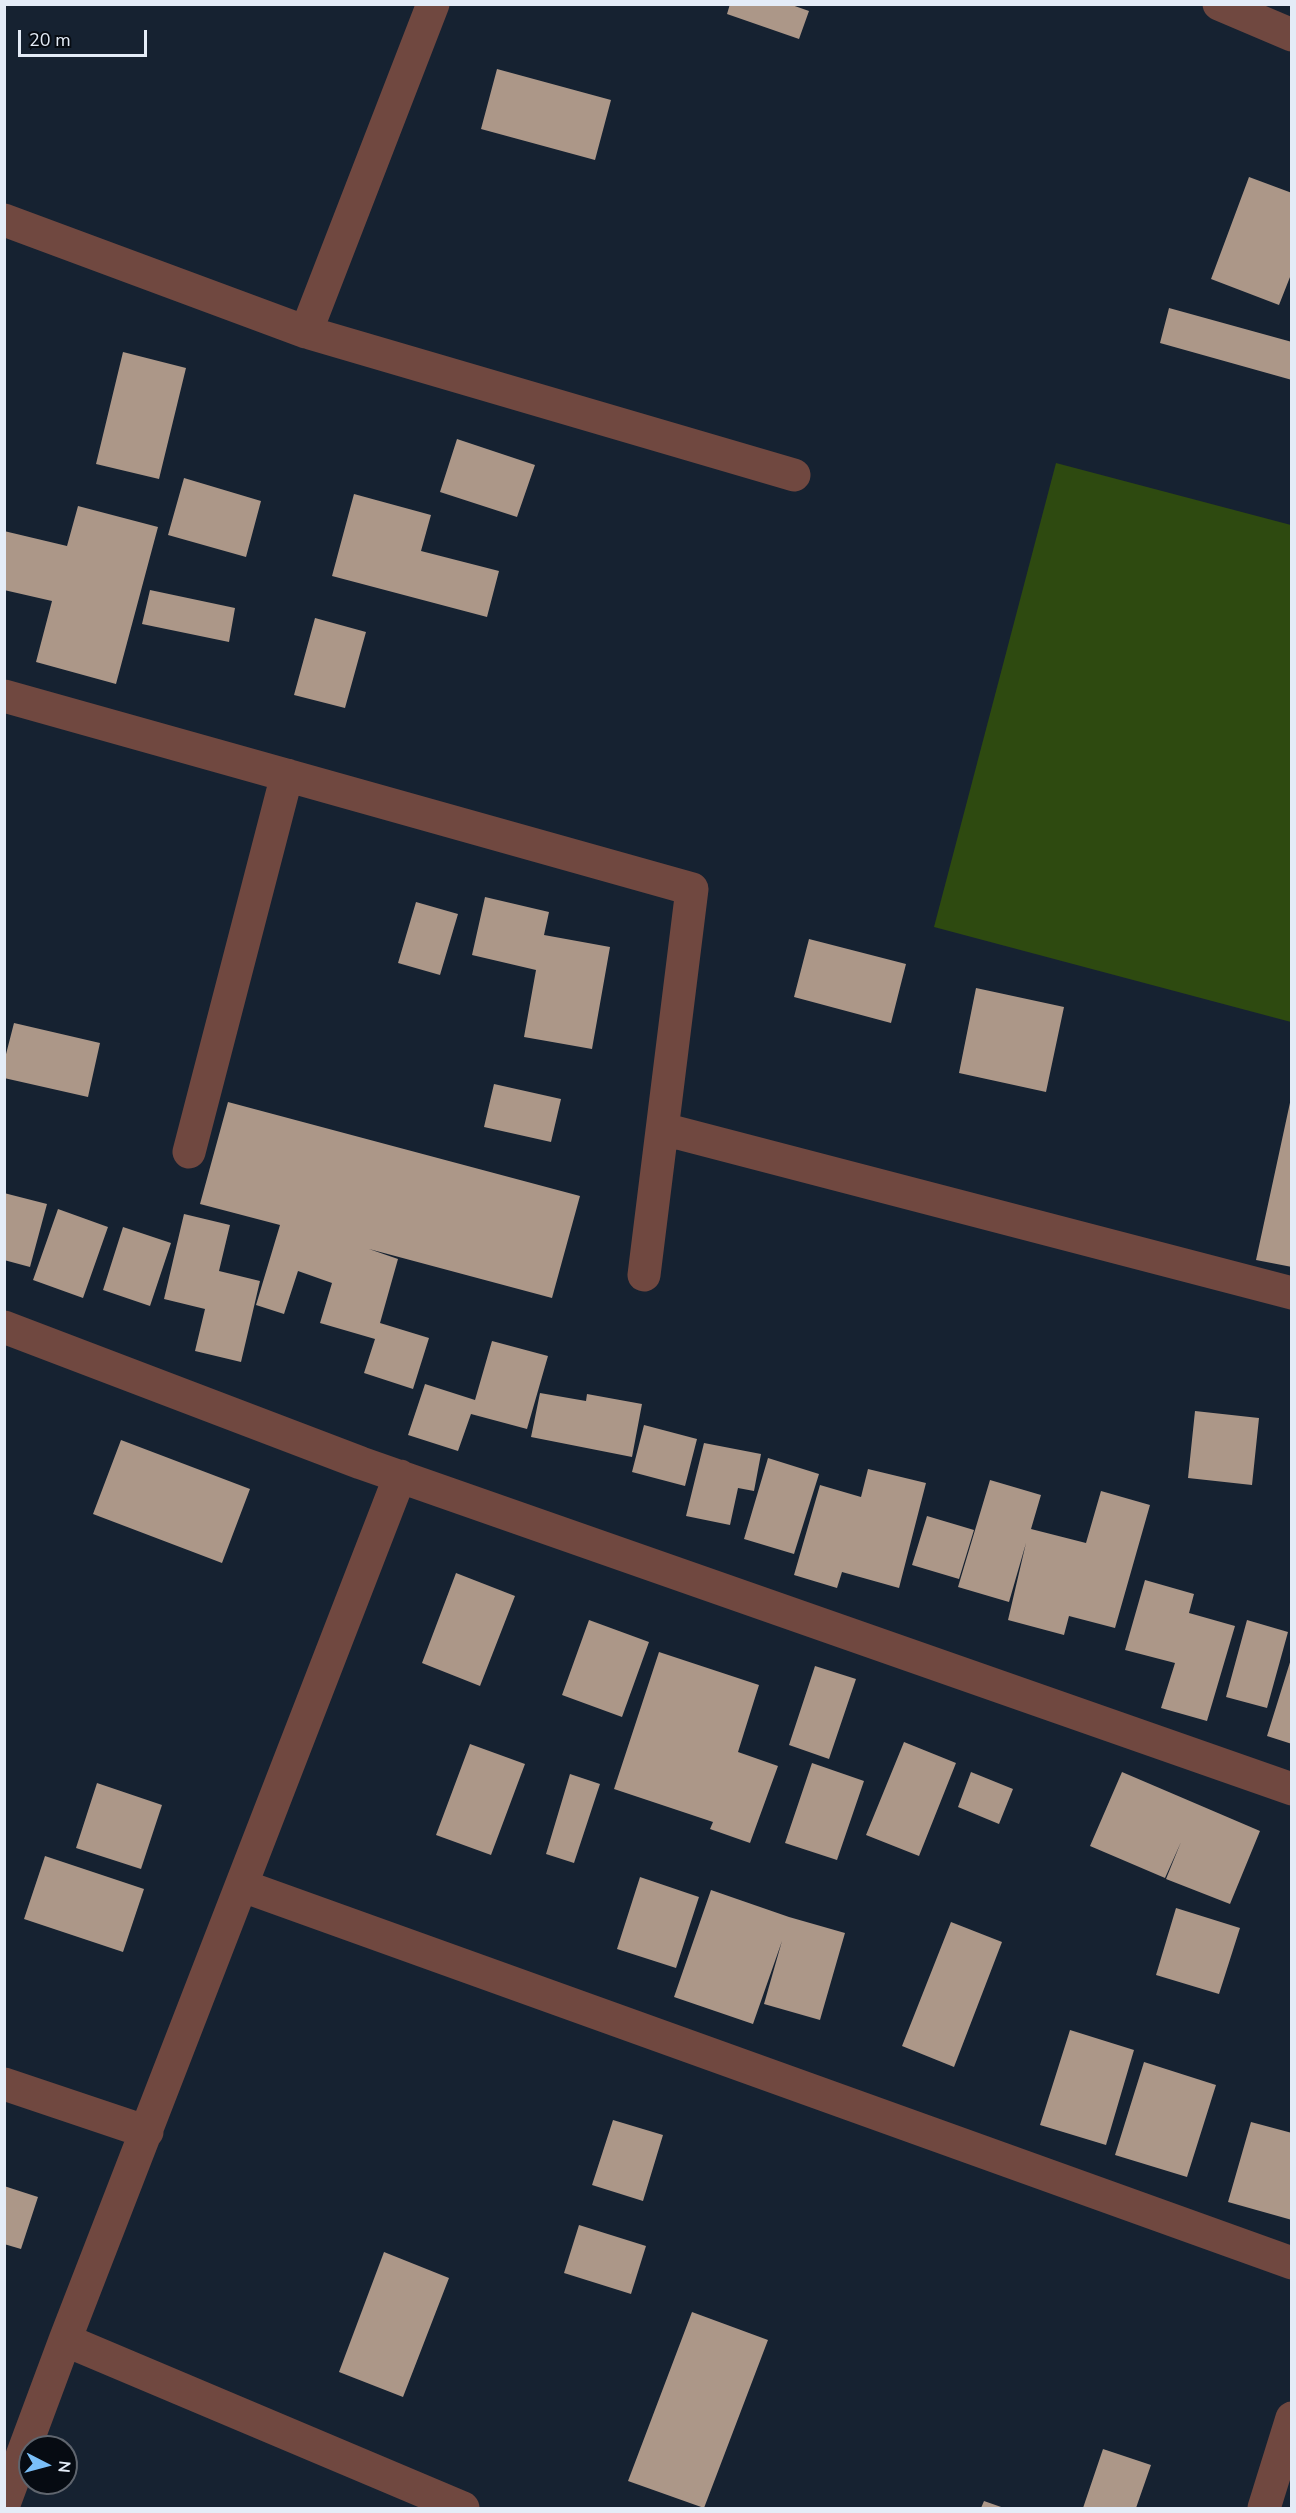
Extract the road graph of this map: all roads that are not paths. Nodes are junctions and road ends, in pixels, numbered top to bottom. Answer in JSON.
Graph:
{"nodes":[{"id":1,"x":433,"y":4,"type":"edge"},
{"id":2,"x":1219,"y":4,"type":"edge"},
{"id":3,"x":1292,"y":35,"type":"edge"},
{"id":4,"x":4,"y":219,"type":"edge"},
{"id":5,"x":306,"y":332,"type":"junction"},
{"id":6,"x":794,"y":475,"type":"dead end"},
{"id":7,"x":4,"y":696,"type":"edge"},
{"id":8,"x":287,"y":775,"type":"junction"},
{"id":9,"x":663,"y":1129,"type":"junction"},
{"id":10,"x":189,"y":1152,"type":"dead end"},
{"id":11,"x":645,"y":1275,"type":"dead end"},
{"id":12,"x":1292,"y":1293,"type":"edge"},
{"id":13,"x":4,"y":1327,"type":"edge"},
{"id":14,"x":400,"y":1476,"type":"junction"},
{"id":15,"x":1292,"y":1789,"type":"edge"},
{"id":16,"x":243,"y":1886,"type":"junction"},
{"id":17,"x":4,"y":2084,"type":"edge"},
{"id":18,"x":147,"y":2132,"type":"junction"},
{"id":19,"x":1292,"y":2263,"type":"edge"},
{"id":20,"x":65,"y":2340,"type":"junction"},
{"id":21,"x":1292,"y":2418,"type":"edge"},
{"id":22,"x":4,"y":2504,"type":"edge"},
{"id":23,"x":463,"y":2508,"type":"edge"},
{"id":24,"x":1263,"y":2508,"type":"edge"}],
"edges":[{"from":1,"to":5,"type":"street"},
{"from":2,"to":3,"type":"street"},
{"from":4,"to":5,"type":"street"},
{"from":5,"to":6,"type":"street"},
{"from":7,"to":8,"type":"street"},
{"from":8,"to":9,"type":"street"},
{"from":8,"to":10,"type":"street"},
{"from":9,"to":11,"type":"street"},
{"from":9,"to":12,"type":"street"},
{"from":13,"to":14,"type":"street"},
{"from":14,"to":15,"type":"street"},
{"from":14,"to":16,"type":"street"},
{"from":16,"to":18,"type":"street"},
{"from":16,"to":19,"type":"street"},
{"from":17,"to":18,"type":"street"},
{"from":18,"to":20,"type":"street"},
{"from":20,"to":22,"type":"street"},
{"from":20,"to":23,"type":"street"},
{"from":21,"to":24,"type":"street"}]}
